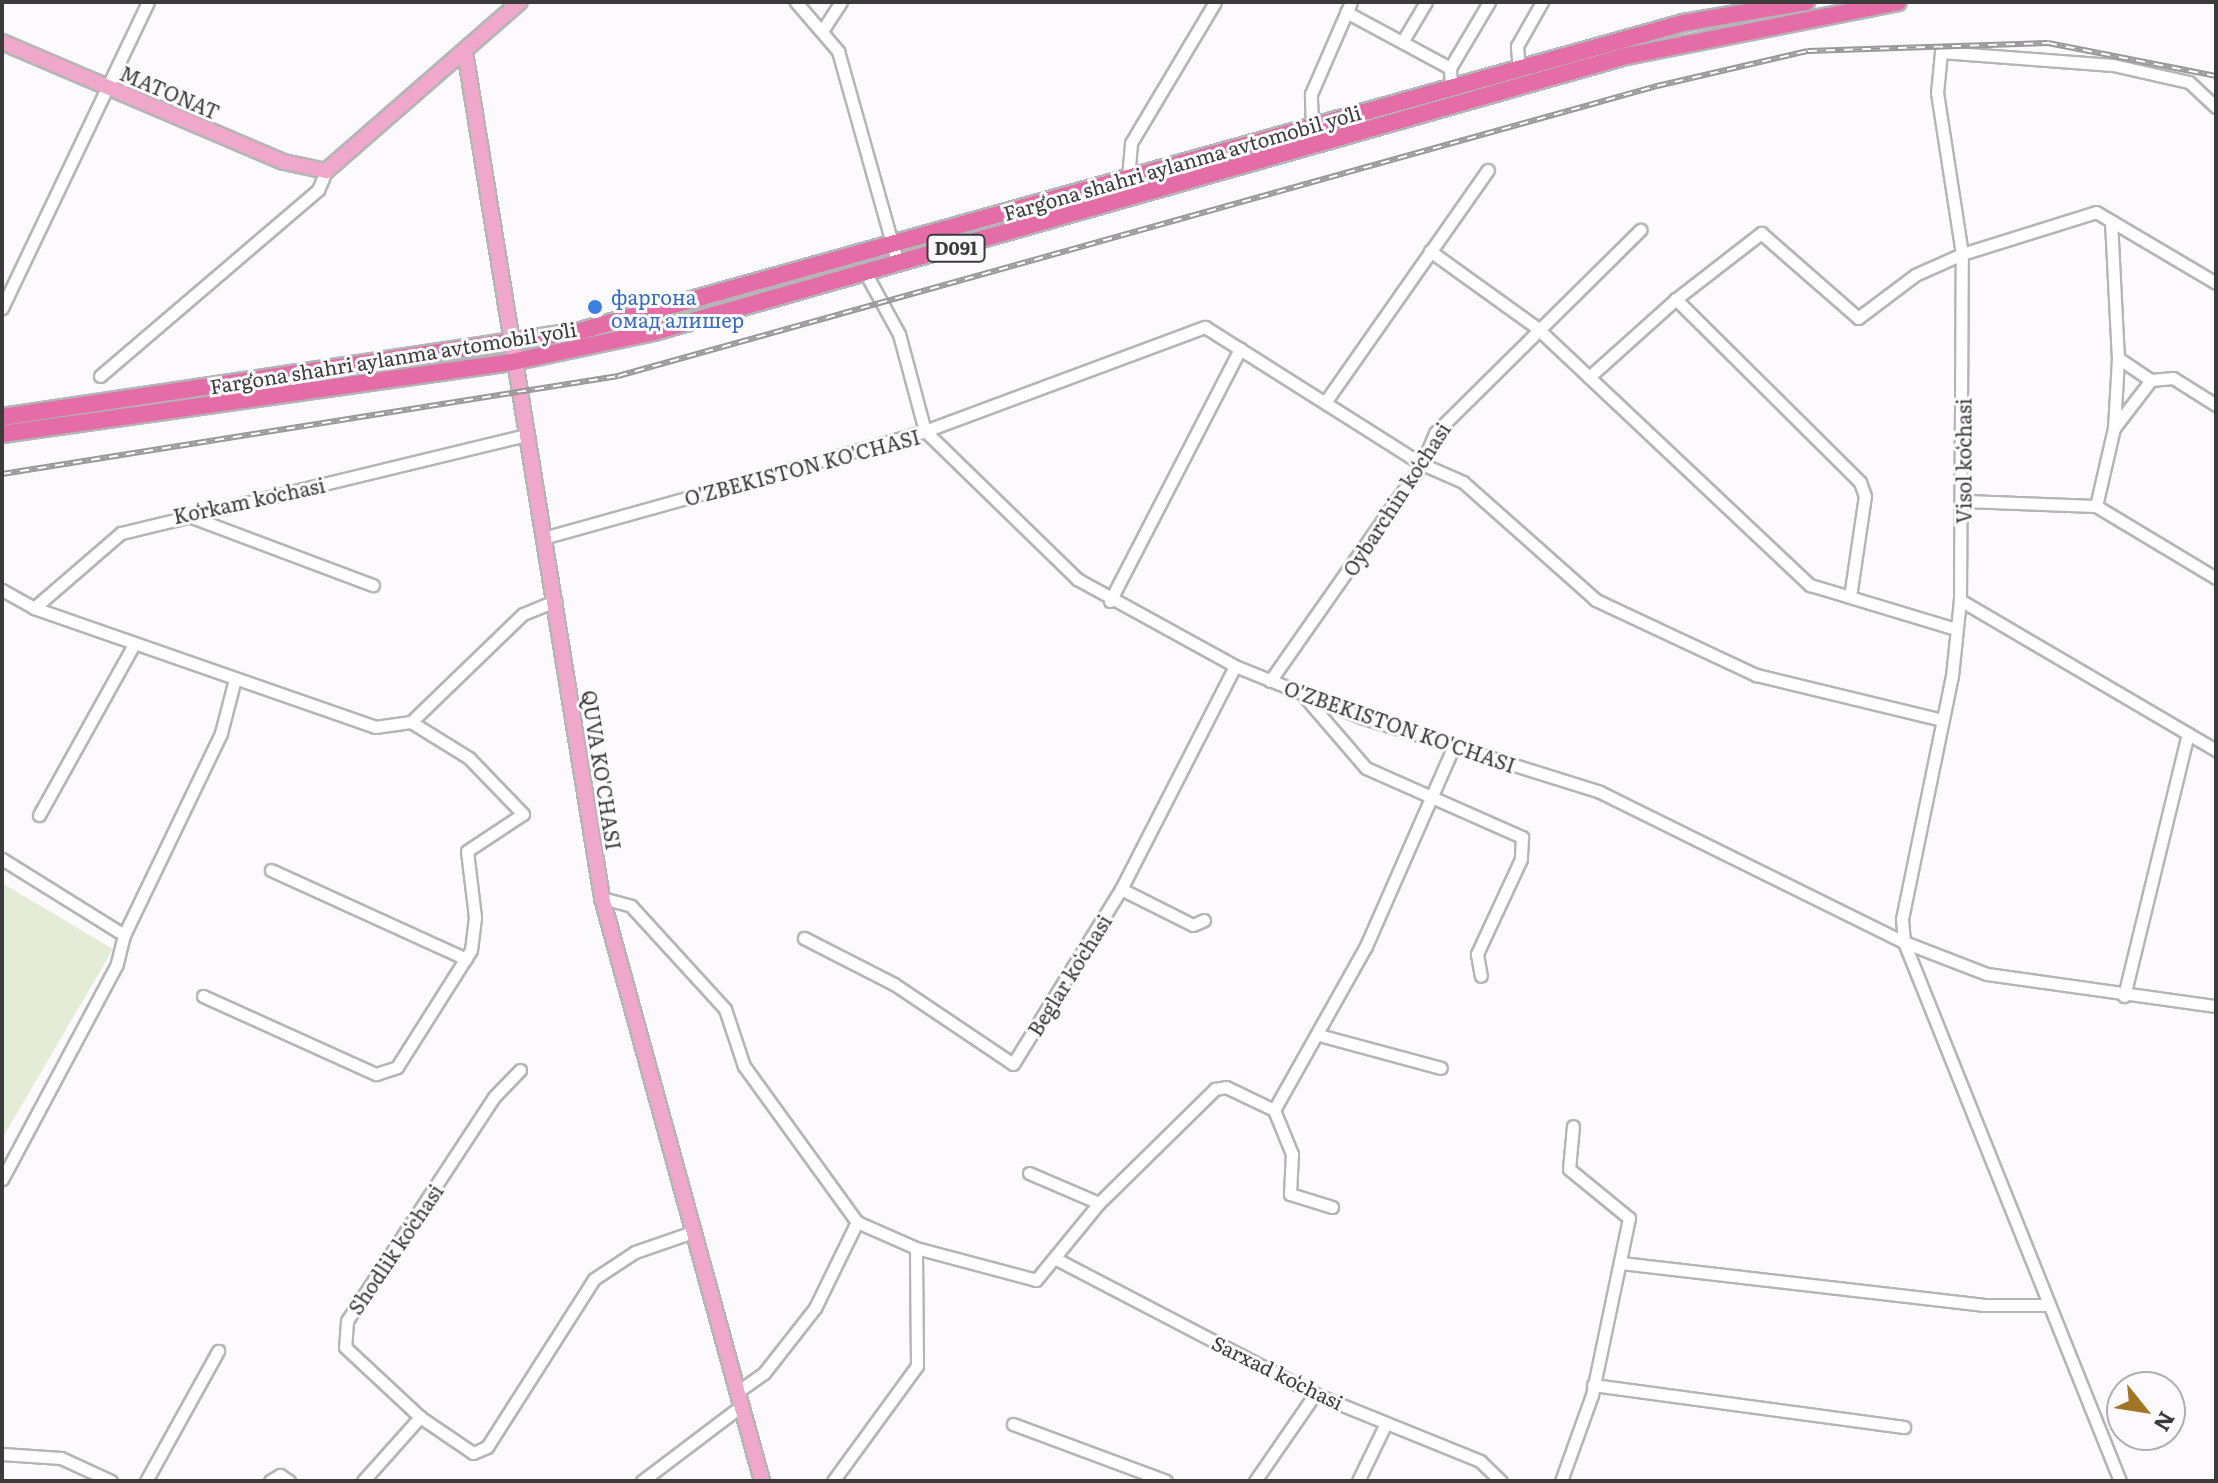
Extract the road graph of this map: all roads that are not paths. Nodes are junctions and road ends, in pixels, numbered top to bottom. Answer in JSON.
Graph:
{"nodes":[{"id":1,"x":148,"y":2,"type":"edge"},
{"id":2,"x":520,"y":2,"type":"edge"},
{"id":3,"x":796,"y":2,"type":"edge"},
{"id":4,"x":841,"y":2,"type":"edge"},
{"id":5,"x":1215,"y":2,"type":"edge"},
{"id":6,"x":1426,"y":2,"type":"edge"},
{"id":7,"x":1489,"y":2,"type":"edge"},
{"id":8,"x":1542,"y":2,"type":"edge"},
{"id":9,"x":1806,"y":2,"type":"edge"},
{"id":10,"x":1898,"y":2,"type":"edge"},
{"id":11,"x":1348,"y":7,"type":"edge"},
{"id":12,"x":822,"y":31,"type":"junction"},
{"id":13,"x":1404,"y":39,"type":"junction"},
{"id":14,"x":2,"y":42,"type":"edge"},
{"id":15,"x":1624,"y":48,"type":"junction"},
{"id":16,"x":465,"y":52,"type":"junction"},
{"id":17,"x":1450,"y":68,"type":"junction"},
{"id":18,"x":1519,"y":70,"type":"junction"},
{"id":19,"x":108,"y":87,"type":"junction"},
{"id":20,"x":1451,"y":89,"type":"junction"},
{"id":21,"x":2216,"y":107,"type":"edge"},
{"id":22,"x":1312,"y":127,"type":"junction"},
{"id":23,"x":1488,"y":170,"type":"dead end"},
{"id":24,"x":326,"y":171,"type":"junction"},
{"id":25,"x":1128,"y":178,"type":"junction"},
{"id":26,"x":2111,"y":221,"type":"junction"},
{"id":27,"x":1640,"y":230,"type":"dead end"},
{"id":28,"x":893,"y":246,"type":"junction"},
{"id":29,"x":1430,"y":251,"type":"junction"},
{"id":30,"x":1962,"y":254,"type":"junction"},
{"id":31,"x":898,"y":265,"type":"junction"},
{"id":32,"x":866,"y":274,"type":"junction"},
{"id":33,"x":2216,"y":283,"type":"edge"},
{"id":34,"x":1676,"y":299,"type":"junction"},
{"id":35,"x":2,"y":308,"type":"edge"},
{"id":36,"x":1537,"y":328,"type":"junction"},
{"id":37,"x":510,"y":343,"type":"junction"},
{"id":38,"x":1240,"y":349,"type":"junction"},
{"id":39,"x":2118,"y":358,"type":"junction"},
{"id":40,"x":512,"y":362,"type":"junction"},
{"id":41,"x":100,"y":376,"type":"dead end"},
{"id":42,"x":1589,"y":377,"type":"junction"},
{"id":43,"x":2151,"y":380,"type":"junction"},
{"id":44,"x":1326,"y":401,"type":"junction"},
{"id":45,"x":2216,"y":405,"type":"edge"},
{"id":46,"x":2,"y":417,"type":"edge"},
{"id":47,"x":58,"y":418,"type":"junction"},
{"id":48,"x":2114,"y":428,"type":"junction"},
{"id":49,"x":925,"y":431,"type":"junction"},
{"id":50,"x":2,"y":434,"type":"edge"},
{"id":51,"x":525,"y":435,"type":"junction"},
{"id":52,"x":1422,"y":464,"type":"junction"},
{"id":53,"x":1965,"y":501,"type":"junction"},
{"id":54,"x":2096,"y":506,"type":"junction"},
{"id":55,"x":180,"y":513,"type":"junction"},
{"id":56,"x":543,"y":538,"type":"junction"},
{"id":57,"x":2216,"y":578,"type":"edge"},
{"id":58,"x":373,"y":585,"type":"dead end"},
{"id":59,"x":2,"y":590,"type":"edge"},
{"id":60,"x":1850,"y":597,"type":"junction"},
{"id":61,"x":1960,"y":600,"type":"junction"},
{"id":62,"x":555,"y":601,"type":"junction"},
{"id":63,"x":1110,"y":601,"type":"junction"},
{"id":64,"x":34,"y":608,"type":"junction"},
{"id":65,"x":1956,"y":629,"type":"junction"},
{"id":66,"x":134,"y":644,"type":"junction"},
{"id":67,"x":1235,"y":666,"type":"junction"},
{"id":68,"x":235,"y":679,"type":"junction"},
{"id":69,"x":1270,"y":681,"type":"junction"},
{"id":70,"x":1304,"y":696,"type":"junction"},
{"id":71,"x":1942,"y":720,"type":"junction"},
{"id":72,"x":411,"y":722,"type":"junction"},
{"id":73,"x":2188,"y":734,"type":"junction"},
{"id":74,"x":1454,"y":746,"type":"junction"},
{"id":75,"x":2216,"y":750,"type":"edge"},
{"id":76,"x":1432,"y":795,"type":"junction"},
{"id":77,"x":39,"y":815,"type":"dead end"},
{"id":78,"x":2,"y":859,"type":"edge"},
{"id":79,"x":271,"y":870,"type":"dead end"},
{"id":80,"x":1121,"y":889,"type":"junction"},
{"id":81,"x":602,"y":898,"type":"junction"},
{"id":82,"x":1204,"y":920,"type":"dead end"},
{"id":83,"x":124,"y":935,"type":"junction"},
{"id":84,"x":804,"y":938,"type":"dead end"},
{"id":85,"x":1904,"y":942,"type":"junction"},
{"id":86,"x":466,"y":959,"type":"junction"},
{"id":87,"x":1481,"y":976,"type":"dead end"},
{"id":88,"x":203,"y":996,"type":"dead end"},
{"id":89,"x":2124,"y":996,"type":"junction"},
{"id":90,"x":2216,"y":1006,"type":"edge"},
{"id":91,"x":1319,"y":1035,"type":"junction"},
{"id":92,"x":1441,"y":1068,"type":"dead end"},
{"id":93,"x":520,"y":1070,"type":"dead end"},
{"id":94,"x":1274,"y":1110,"type":"junction"},
{"id":95,"x":1573,"y":1126,"type":"dead end"},
{"id":96,"x":1029,"y":1173,"type":"dead end"},
{"id":97,"x":2,"y":1179,"type":"edge"},
{"id":98,"x":1099,"y":1203,"type":"junction"},
{"id":99,"x":1332,"y":1207,"type":"dead end"},
{"id":100,"x":857,"y":1222,"type":"junction"},
{"id":101,"x":690,"y":1233,"type":"junction"},
{"id":102,"x":916,"y":1248,"type":"junction"},
{"id":103,"x":1056,"y":1259,"type":"junction"},
{"id":104,"x":1621,"y":1263,"type":"junction"},
{"id":105,"x":2047,"y":1305,"type":"junction"},
{"id":106,"x":218,"y":1351,"type":"dead end"},
{"id":107,"x":1593,"y":1385,"type":"junction"},
{"id":108,"x":1315,"y":1394,"type":"junction"},
{"id":109,"x":739,"y":1399,"type":"junction"},
{"id":110,"x":420,"y":1417,"type":"junction"},
{"id":111,"x":1386,"y":1423,"type":"junction"},
{"id":112,"x":1013,"y":1424,"type":"dead end"},
{"id":113,"x":1904,"y":1427,"type":"dead end"},
{"id":114,"x":2,"y":1454,"type":"edge"},
{"id":115,"x":111,"y":1481,"type":"edge"},
{"id":116,"x":146,"y":1481,"type":"edge"},
{"id":117,"x":270,"y":1481,"type":"edge"},
{"id":118,"x":289,"y":1481,"type":"edge"},
{"id":119,"x":363,"y":1481,"type":"edge"},
{"id":120,"x":642,"y":1481,"type":"edge"},
{"id":121,"x":762,"y":1481,"type":"edge"},
{"id":122,"x":833,"y":1481,"type":"edge"},
{"id":123,"x":1166,"y":1481,"type":"edge"},
{"id":124,"x":1255,"y":1481,"type":"edge"},
{"id":125,"x":1358,"y":1481,"type":"edge"},
{"id":126,"x":1501,"y":1481,"type":"edge"},
{"id":127,"x":1561,"y":1481,"type":"edge"},
{"id":128,"x":2120,"y":1481,"type":"edge"}],
"edges":[{"from":1,"to":19,"type":"street"},
{"from":2,"to":16,"type":"main road"},
{"from":3,"to":12,"type":"street"},
{"from":4,"to":12,"type":"street"},
{"from":5,"to":25,"type":"street"},
{"from":6,"to":13,"type":"street"},
{"from":7,"to":17,"type":"street"},
{"from":8,"to":18,"type":"street"},
{"from":9,"to":15,"type":"highway","name":"Fargʻona shahri aylanma avtomobil yoʻli","number":"D091"},
{"from":10,"to":15,"type":"highway","name":"Fargʻona shahri aylanma avtomobil yoʻli","number":"D091"},
{"from":11,"to":13,"type":"street"},
{"from":11,"to":22,"type":"street"},
{"from":12,"to":28,"type":"street"},
{"from":13,"to":17,"type":"street"},
{"from":14,"to":19,"type":"main road","name":"MATONAT"},
{"from":15,"to":18,"type":"highway","name":"Fargʻona shahri aylanma avtomobil yoʻli","number":"D091"},
{"from":15,"to":31,"type":"highway","name":"Fargʻona shahri aylanma avtomobil yoʻli","number":"D091"},
{"from":16,"to":24,"type":"main road"},
{"from":16,"to":37,"type":"main road","name":"QUVA KO'CHASI"},
{"from":17,"to":20,"type":"street"},
{"from":18,"to":20,"type":"highway","name":"Fargʻona shahri aylanma avtomobil yoʻli","number":"D091"},
{"from":19,"to":24,"type":"main road","name":"MATONAT"},
{"from":19,"to":35,"type":"street"},
{"from":20,"to":22,"type":"highway","name":"Fargʻona shahri aylanma avtomobil yoʻli","number":"D091"},
{"from":21,"to":30,"type":"street","name":"Visol koʻchasi"},
{"from":22,"to":25,"type":"highway","name":"Fargʻona shahri aylanma avtomobil yoʻli","number":"D091"},
{"from":23,"to":29,"type":"street"},
{"from":24,"to":41,"type":"street"},
{"from":25,"to":28,"type":"highway","name":"Fargʻona shahri aylanma avtomobil yoʻli","number":"D091"},
{"from":26,"to":30,"type":"street"},
{"from":26,"to":33,"type":"street"},
{"from":26,"to":39,"type":"street"},
{"from":27,"to":36,"type":"street","name":"Oybarchin koʻchasi"},
{"from":28,"to":31,"type":"street"},
{"from":28,"to":37,"type":"highway","name":"Fargʻona shahri aylanma avtomobil yoʻli","number":"D091"},
{"from":29,"to":36,"type":"street"},
{"from":29,"to":44,"type":"street"},
{"from":30,"to":34,"type":"street"},
{"from":30,"to":53,"type":"street","name":"Visol koʻchasi"},
{"from":31,"to":32,"type":"highway","name":"Fargʻona shahri aylanma avtomobil yoʻli","number":"D091"},
{"from":32,"to":40,"type":"highway","name":"Fargʻona shahri aylanma avtomobil yoʻli","number":"D091"},
{"from":32,"to":49,"type":"street"},
{"from":34,"to":42,"type":"street"},
{"from":34,"to":60,"type":"street"},
{"from":36,"to":42,"type":"street"},
{"from":36,"to":52,"type":"street","name":"Oybarchin koʻchasi"},
{"from":37,"to":40,"type":"main road","name":"QUVA KO'CHASI"},
{"from":37,"to":47,"type":"highway","name":"Fargʻona shahri aylanma avtomobil yoʻli","number":"D091"},
{"from":38,"to":44,"type":"street"},
{"from":38,"to":49,"type":"street"},
{"from":38,"to":63,"type":"street"},
{"from":39,"to":43,"type":"street"},
{"from":39,"to":48,"type":"street"},
{"from":40,"to":47,"type":"highway","name":"Fargʻona shahri aylanma avtomobil yoʻli","number":"D091"},
{"from":40,"to":51,"type":"main road","name":"QUVA KO'CHASI"},
{"from":42,"to":60,"type":"street"},
{"from":43,"to":45,"type":"street"},
{"from":43,"to":48,"type":"street"},
{"from":44,"to":52,"type":"street"},
{"from":46,"to":47,"type":"highway","name":"Fargʻona shahri aylanma avtomobil yoʻli","number":"D091"},
{"from":47,"to":50,"type":"highway","name":"Fargʻona shahri aylanma avtomobil yoʻli","number":"D091"},
{"from":48,"to":54,"type":"street"},
{"from":49,"to":56,"type":"street","name":"O'ZBEKISTON KO'CHASI"},
{"from":49,"to":63,"type":"street","name":"O'ZBEKISTON KO'CHASI"},
{"from":51,"to":55,"type":"street","name":"Koʻrkam koʻchasi"},
{"from":51,"to":56,"type":"main road","name":"QUVA KO'CHASI"},
{"from":52,"to":69,"type":"street","name":"Oybarchin koʻchasi"},
{"from":52,"to":71,"type":"street"},
{"from":53,"to":54,"type":"street"},
{"from":53,"to":61,"type":"street","name":"Visol koʻchasi"},
{"from":54,"to":57,"type":"street"},
{"from":55,"to":58,"type":"street"},
{"from":55,"to":64,"type":"street","name":"Koʻrkam koʻchasi"},
{"from":56,"to":62,"type":"main road","name":"QUVA KO'CHASI"},
{"from":59,"to":64,"type":"street"},
{"from":60,"to":65,"type":"street"},
{"from":61,"to":65,"type":"street","name":"Visol koʻchasi"},
{"from":61,"to":73,"type":"street"},
{"from":62,"to":72,"type":"street"},
{"from":62,"to":81,"type":"main road","name":"QUVA KO'CHASI"},
{"from":63,"to":67,"type":"street","name":"O'ZBEKISTON KO'CHASI"},
{"from":64,"to":66,"type":"street"},
{"from":65,"to":71,"type":"street","name":"Visol koʻchasi"},
{"from":66,"to":68,"type":"street"},
{"from":66,"to":77,"type":"street"},
{"from":67,"to":69,"type":"street","name":"O'ZBEKISTON KO'CHASI"},
{"from":67,"to":80,"type":"street","name":"Beglar koʻchasi"},
{"from":68,"to":72,"type":"street"},
{"from":68,"to":83,"type":"street"},
{"from":69,"to":70,"type":"street","name":"O'ZBEKISTON KO'CHASI"},
{"from":70,"to":74,"type":"street","name":"O'ZBEKISTON KO'CHASI"},
{"from":70,"to":76,"type":"street"},
{"from":71,"to":85,"type":"street","name":"Visol koʻchasi"},
{"from":72,"to":86,"type":"street"},
{"from":73,"to":75,"type":"street"},
{"from":73,"to":89,"type":"street"},
{"from":74,"to":76,"type":"street"},
{"from":74,"to":85,"type":"street","name":"O'ZBEKISTON KO'CHASI"},
{"from":76,"to":87,"type":"street"},
{"from":76,"to":91,"type":"street"},
{"from":78,"to":83,"type":"street"},
{"from":79,"to":86,"type":"street"},
{"from":80,"to":82,"type":"street"},
{"from":80,"to":84,"type":"street","name":"Beglar koʻchasi"},
{"from":81,"to":100,"type":"street"},
{"from":81,"to":101,"type":"main road","name":"QUVA KO'CHASI"},
{"from":83,"to":97,"type":"street"},
{"from":85,"to":89,"type":"street","name":"O'ZBEKISTON KO'CHASI"},
{"from":85,"to":105,"type":"street"},
{"from":86,"to":88,"type":"street"},
{"from":89,"to":90,"type":"street","name":"O'ZBEKISTON KO'CHASI"},
{"from":91,"to":92,"type":"street"},
{"from":91,"to":94,"type":"street"},
{"from":93,"to":110,"type":"street","name":"Shodlik koʻchasi"},
{"from":94,"to":98,"type":"street"},
{"from":94,"to":99,"type":"street"},
{"from":95,"to":104,"type":"street"},
{"from":96,"to":98,"type":"street"},
{"from":98,"to":103,"type":"street"},
{"from":100,"to":102,"type":"street"},
{"from":100,"to":109,"type":"street"},
{"from":101,"to":109,"type":"main road","name":"QUVA KO'CHASI"},
{"from":101,"to":110,"type":"street","name":"Shodlik koʻchasi"},
{"from":102,"to":103,"type":"street"},
{"from":102,"to":122,"type":"street"},
{"from":103,"to":108,"type":"street","name":"Sarxad koʻchasi"},
{"from":104,"to":105,"type":"street"},
{"from":104,"to":107,"type":"street"},
{"from":105,"to":128,"type":"street"},
{"from":106,"to":116,"type":"street"},
{"from":107,"to":113,"type":"street"},
{"from":107,"to":127,"type":"street"},
{"from":108,"to":111,"type":"street","name":"Sarxad koʻchasi"},
{"from":108,"to":124,"type":"street"},
{"from":109,"to":120,"type":"street"},
{"from":109,"to":121,"type":"main road","name":"QUVA KO'CHASI"},
{"from":110,"to":119,"type":"street"},
{"from":111,"to":125,"type":"street"},
{"from":111,"to":126,"type":"street","name":"Sarxad koʻchasi"},
{"from":112,"to":123,"type":"street"},
{"from":114,"to":115,"type":"street"},
{"from":117,"to":118,"type":"street"}]}
